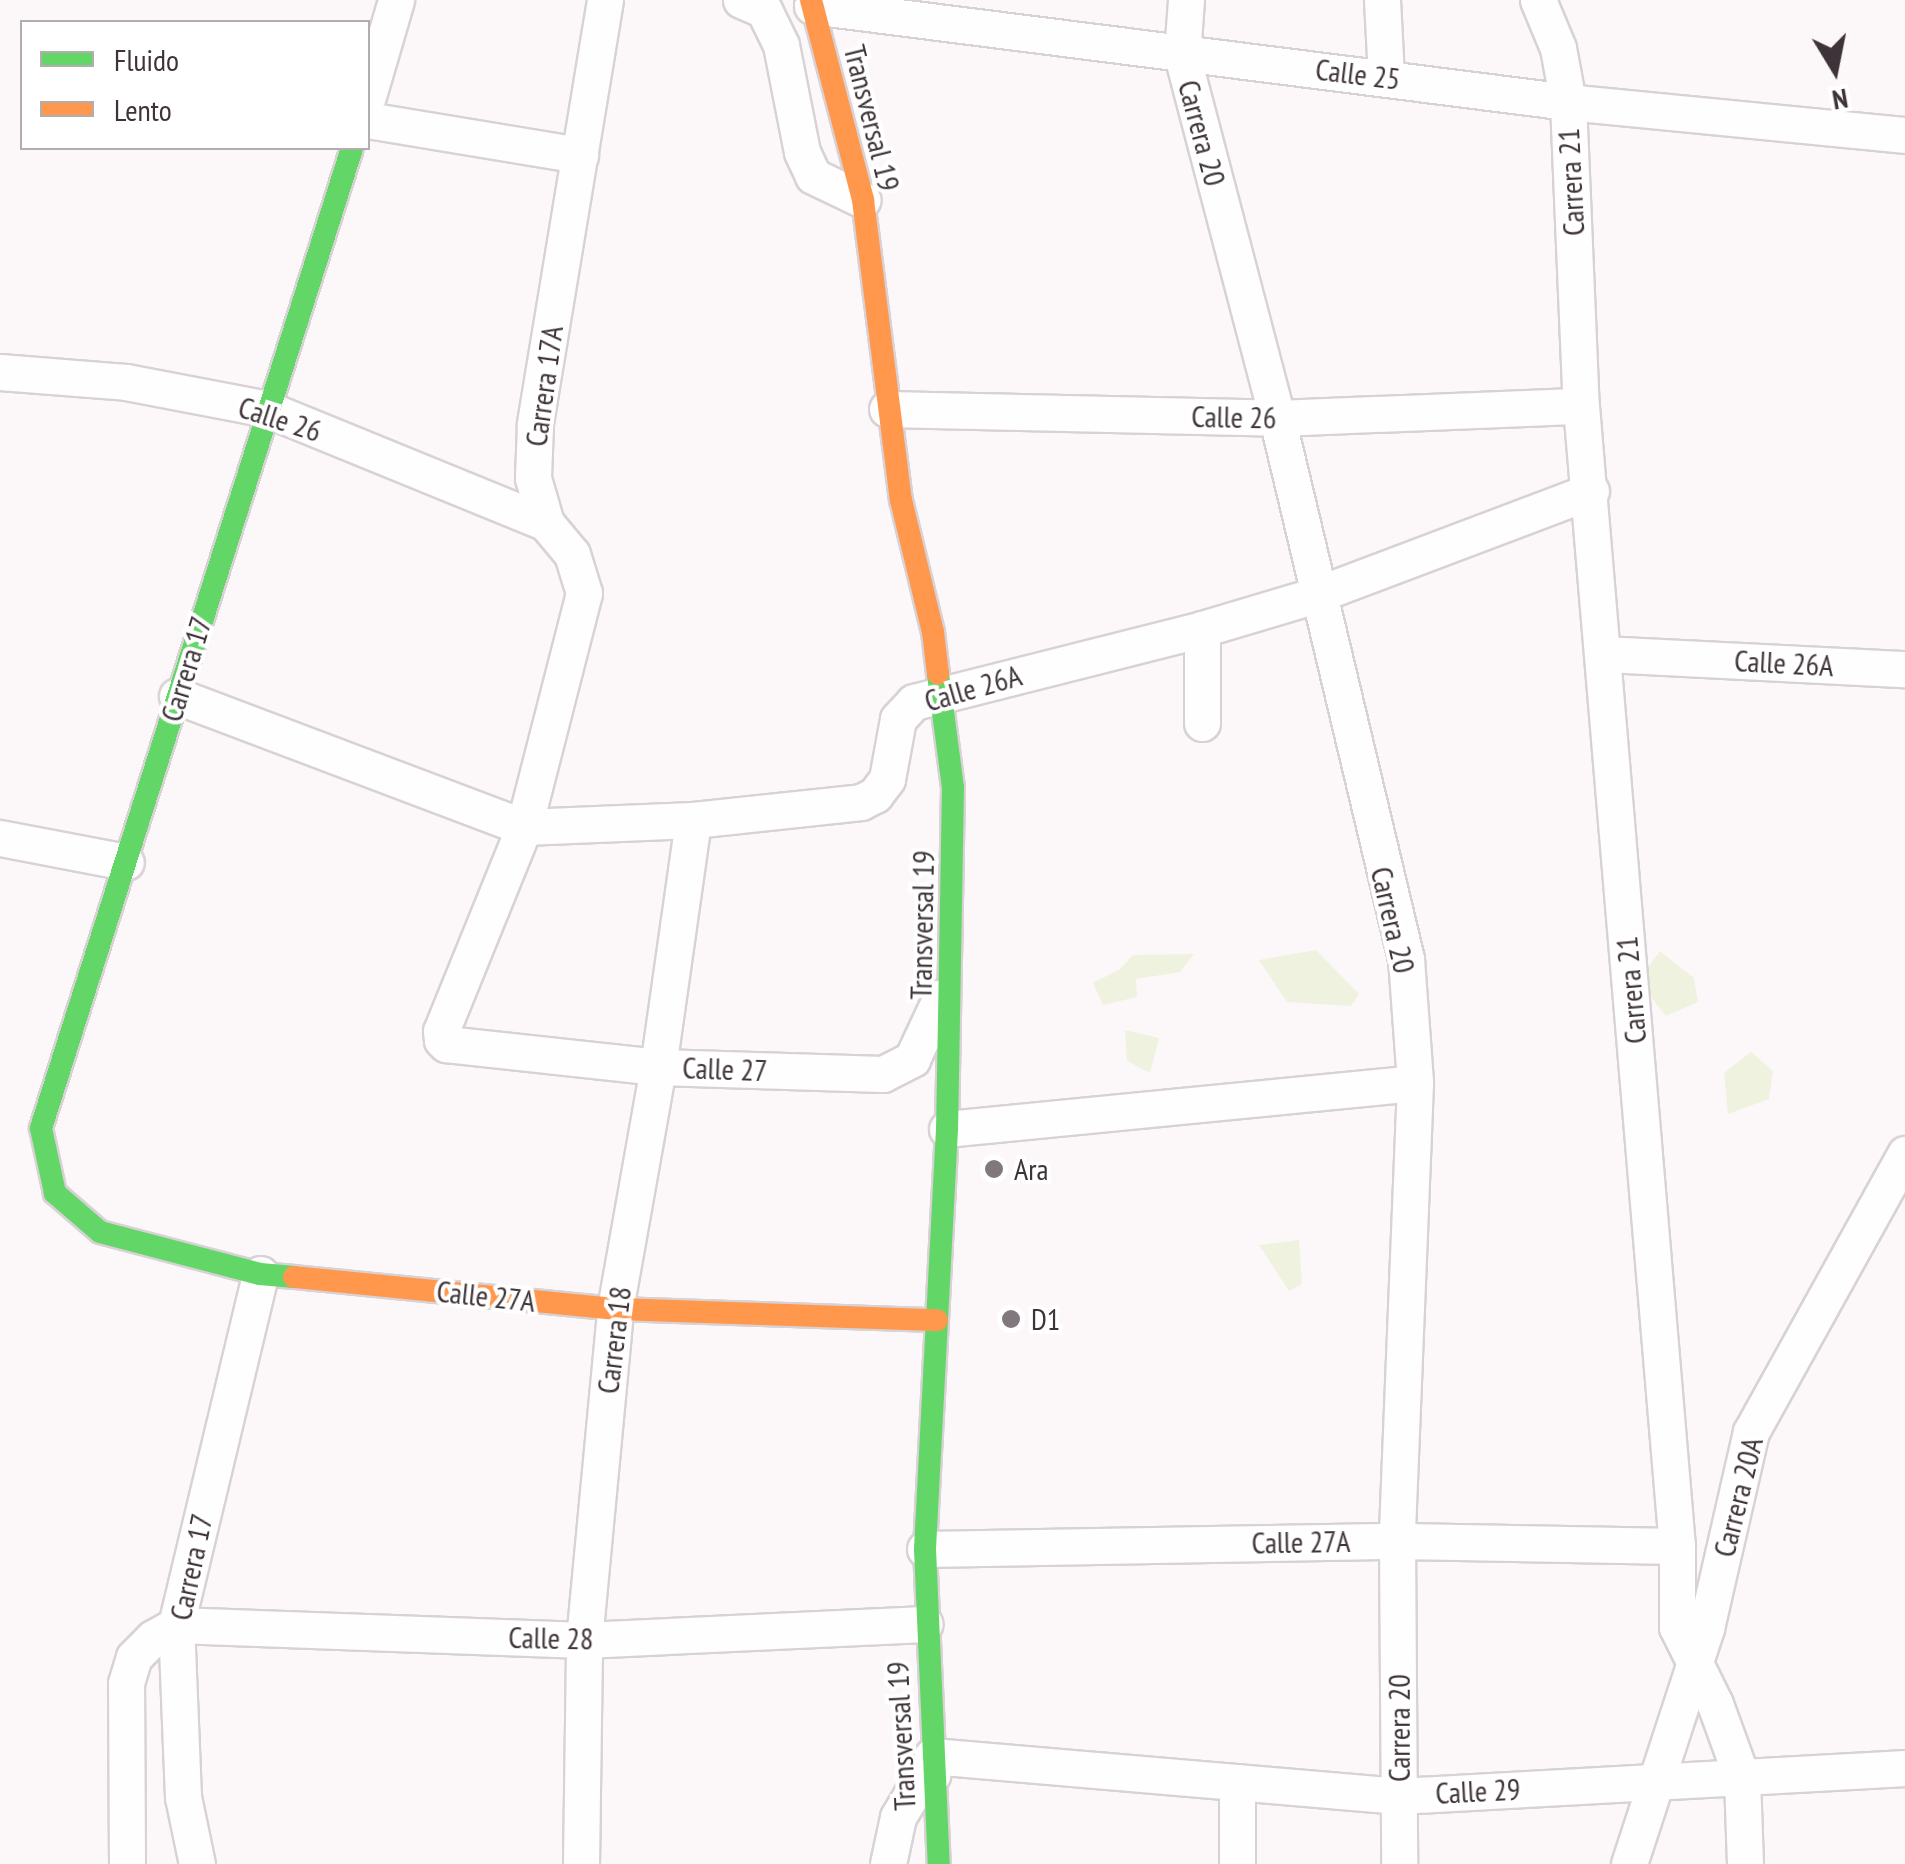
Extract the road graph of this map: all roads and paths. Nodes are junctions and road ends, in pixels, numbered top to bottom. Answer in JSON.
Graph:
{"nodes":[{"id":1,"x":396,"y":0,"type":"edge"},
{"id":2,"x":606,"y":0,"type":"edge"},
{"id":3,"x":741,"y":0,"type":"edge"},
{"id":4,"x":1186,"y":0,"type":"edge"},
{"id":5,"x":1382,"y":0,"type":"edge"},
{"id":6,"x":1538,"y":0,"type":"edge"},
{"id":7,"x":811,"y":3,"type":"edge"},
{"id":8,"x":1182,"y":55,"type":"junction"},
{"id":9,"x":1386,"y":77,"type":"junction"},
{"id":10,"x":370,"y":89,"type":"edge"},
{"id":11,"x":1568,"y":102,"type":"junction"},
{"id":12,"x":370,"y":120,"type":"edge"},
{"id":13,"x":1895,"y":128,"type":"edge"},
{"id":14,"x":351,"y":150,"type":"edge"},
{"id":15,"x":580,"y":156,"type":"junction"},
{"id":16,"x":863,"y":200,"type":"junction"},
{"id":17,"x":0,"y":372,"type":"edge"},
{"id":18,"x":1581,"y":406,"type":"junction"},
{"id":19,"x":267,"y":409,"type":"junction"},
{"id":20,"x":887,"y":409,"type":"junction"},
{"id":21,"x":1277,"y":418,"type":"junction"},
{"id":22,"x":1591,"y":491,"type":"junction"},
{"id":23,"x":546,"y":522,"type":"junction"},
{"id":24,"x":1316,"y":594,"type":"junction"},
{"id":25,"x":1202,"y":629,"type":"junction"},
{"id":26,"x":1604,"y":654,"type":"junction"},
{"id":27,"x":1905,"y":668,"type":"edge"},
{"id":28,"x":943,"y":694,"type":"junction"},
{"id":29,"x":177,"y":696,"type":"junction"},
{"id":30,"x":1202,"y":723,"type":"dead end"},
{"id":31,"x":693,"y":820,"type":"junction"},
{"id":32,"x":524,"y":827,"type":"junction"},
{"id":33,"x":0,"y":838,"type":"edge"},
{"id":34,"x":126,"y":862,"type":"junction"},
{"id":35,"x":952,"y":974,"type":"junction"},
{"id":36,"x":442,"y":1040,"type":"joint"},
{"id":37,"x":658,"y":1068,"type":"junction"},
{"id":38,"x":1415,"y":1083,"type":"junction"},
{"id":39,"x":947,"y":1129,"type":"junction"},
{"id":40,"x":1905,"y":1154,"type":"edge"},
{"id":41,"x":55,"y":1193,"type":"joint"},
{"id":42,"x":260,"y":1274,"type":"junction"},
{"id":43,"x":615,"y":1309,"type":"junction"},
{"id":44,"x":937,"y":1320,"type":"junction"},
{"id":45,"x":1397,"y":1540,"type":"junction"},
{"id":46,"x":1677,"y":1546,"type":"junction"},
{"id":47,"x":924,"y":1549,"type":"junction"},
{"id":48,"x":925,"y":1624,"type":"junction"},
{"id":49,"x":176,"y":1625,"type":"junction"},
{"id":50,"x":584,"y":1640,"type":"junction"},
{"id":51,"x":1694,"y":1662,"type":"junction"},
{"id":52,"x":932,"y":1765,"type":"junction"},
{"id":53,"x":1905,"y":1768,"type":"edge"},
{"id":54,"x":1742,"y":1778,"type":"junction"},
{"id":55,"x":1656,"y":1781,"type":"junction"},
{"id":56,"x":1237,"y":1782,"type":"junction"},
{"id":57,"x":1399,"y":1796,"type":"junction"},
{"id":58,"x":127,"y":1864,"type":"edge"},
{"id":59,"x":197,"y":1864,"type":"edge"},
{"id":60,"x":581,"y":1864,"type":"edge"},
{"id":61,"x":888,"y":1864,"type":"edge"},
{"id":62,"x":939,"y":1864,"type":"edge"},
{"id":63,"x":1237,"y":1864,"type":"edge"},
{"id":64,"x":1399,"y":1864,"type":"edge"},
{"id":65,"x":1628,"y":1864,"type":"edge"},
{"id":66,"x":1745,"y":1864,"type":"edge"}],
"edges":[{"from":1,"to":10,"type":"street"},
{"from":2,"to":15,"type":"street","name":"Carrera 17A"},
{"from":3,"to":16,"type":"street"},
{"from":4,"to":8,"type":"street","name":"Carrera 20"},
{"from":5,"to":9,"type":"street"},
{"from":6,"to":11,"type":"street","name":"Carrera 21"},
{"from":7,"to":8,"type":"street","name":"Calle 25"},
{"from":7,"to":16,"type":"street","name":"Transversal 19"},
{"from":8,"to":9,"type":"street","name":"Calle 25"},
{"from":8,"to":21,"type":"street","name":"Carrera 20"},
{"from":9,"to":11,"type":"street","name":"Calle 25"},
{"from":11,"to":13,"type":"street","name":"Calle 25"},
{"from":11,"to":18,"type":"street","name":"Carrera 21"},
{"from":12,"to":15,"type":"street"},
{"from":14,"to":19,"type":"street","name":"Carrera 17"},
{"from":15,"to":23,"type":"street","name":"Carrera 17A"},
{"from":16,"to":20,"type":"street","name":"Transversal 19"},
{"from":17,"to":19,"type":"street","name":"Calle 26"},
{"from":18,"to":21,"type":"street","name":"Calle 26"},
{"from":18,"to":22,"type":"street","name":"Carrera 21"},
{"from":19,"to":23,"type":"street","name":"Calle 26"},
{"from":19,"to":29,"type":"street","name":"Carrera 17"},
{"from":20,"to":21,"type":"street","name":"Calle 26"},
{"from":20,"to":28,"type":"street","name":"Transversal 19"},
{"from":21,"to":24,"type":"street","name":"Carrera 20"},
{"from":22,"to":24,"type":"street","name":"Calle 26A"},
{"from":22,"to":26,"type":"street","name":"Carrera 21"},
{"from":23,"to":32,"type":"street","name":"Carrera 17A"},
{"from":24,"to":25,"type":"street","name":"Calle 26A"},
{"from":24,"to":38,"type":"street","name":"Carrera 20"},
{"from":25,"to":28,"type":"street","name":"Calle 26A"},
{"from":25,"to":30,"type":"street"},
{"from":26,"to":27,"type":"street","name":"Calle 26A"},
{"from":26,"to":46,"type":"street","name":"Carrera 21"},
{"from":28,"to":31,"type":"street","name":"Calle 26A"},
{"from":28,"to":35,"type":"street","name":"Transversal 19"},
{"from":29,"to":32,"type":"street","name":"Calle 26A"},
{"from":29,"to":34,"type":"street","name":"Carrera 17"},
{"from":31,"to":32,"type":"street","name":"Calle 26A"},
{"from":31,"to":37,"type":"street","name":"Carrera 18"},
{"from":32,"to":36,"type":"street","name":"Carrera 17A"},
{"from":33,"to":34,"type":"street"},
{"from":34,"to":41,"type":"street","name":"Carrera 17"},
{"from":35,"to":37,"type":"street","name":"Calle 27"},
{"from":35,"to":39,"type":"street","name":"Transversal 19"},
{"from":36,"to":37,"type":"street","name":"Calle 27"},
{"from":37,"to":43,"type":"street","name":"Carrera 18"},
{"from":38,"to":39,"type":"street"},
{"from":38,"to":45,"type":"street","name":"Carrera 20"},
{"from":39,"to":44,"type":"street","name":"Transversal 19"},
{"from":40,"to":51,"type":"street","name":"Carrera 20A"},
{"from":41,"to":42,"type":"street","name":"Calle 27A"},
{"from":42,"to":43,"type":"street","name":"Calle 27A"},
{"from":42,"to":49,"type":"street","name":"Carrera 17"},
{"from":43,"to":44,"type":"street","name":"Calle 27A"},
{"from":43,"to":50,"type":"street","name":"Carrera 18"},
{"from":44,"to":47,"type":"street","name":"Transversal 19"},
{"from":45,"to":46,"type":"street","name":"Calle 27A"},
{"from":45,"to":47,"type":"street","name":"Calle 27A"},
{"from":45,"to":57,"type":"street","name":"Carrera 20"},
{"from":46,"to":51,"type":"street","name":"Carrera 21"},
{"from":47,"to":48,"type":"street","name":"Transversal 19"},
{"from":48,"to":50,"type":"street","name":"Calle 28"},
{"from":48,"to":52,"type":"street","name":"Transversal 19"},
{"from":49,"to":50,"type":"street","name":"Calle 28"},
{"from":49,"to":58,"type":"street"},
{"from":49,"to":59,"type":"street","name":"Carrera 17"},
{"from":50,"to":60,"type":"street","name":"Carrera 18"},
{"from":51,"to":54,"type":"street","name":"Carrera 21"},
{"from":51,"to":55,"type":"street","name":"Carrera 20A"},
{"from":52,"to":56,"type":"street","name":"Calle 29"},
{"from":52,"to":61,"type":"street"},
{"from":52,"to":62,"type":"street","name":"Transversal 19"},
{"from":53,"to":54,"type":"street","name":"Calle 29"},
{"from":54,"to":55,"type":"street","name":"Calle 29"},
{"from":54,"to":66,"type":"street","name":"Carrera 21"},
{"from":55,"to":57,"type":"street","name":"Calle 29"},
{"from":55,"to":65,"type":"street","name":"Carrera 20A"},
{"from":56,"to":57,"type":"street","name":"Calle 29"},
{"from":56,"to":63,"type":"street"},
{"from":57,"to":64,"type":"street","name":"Carrera 20"}]}
